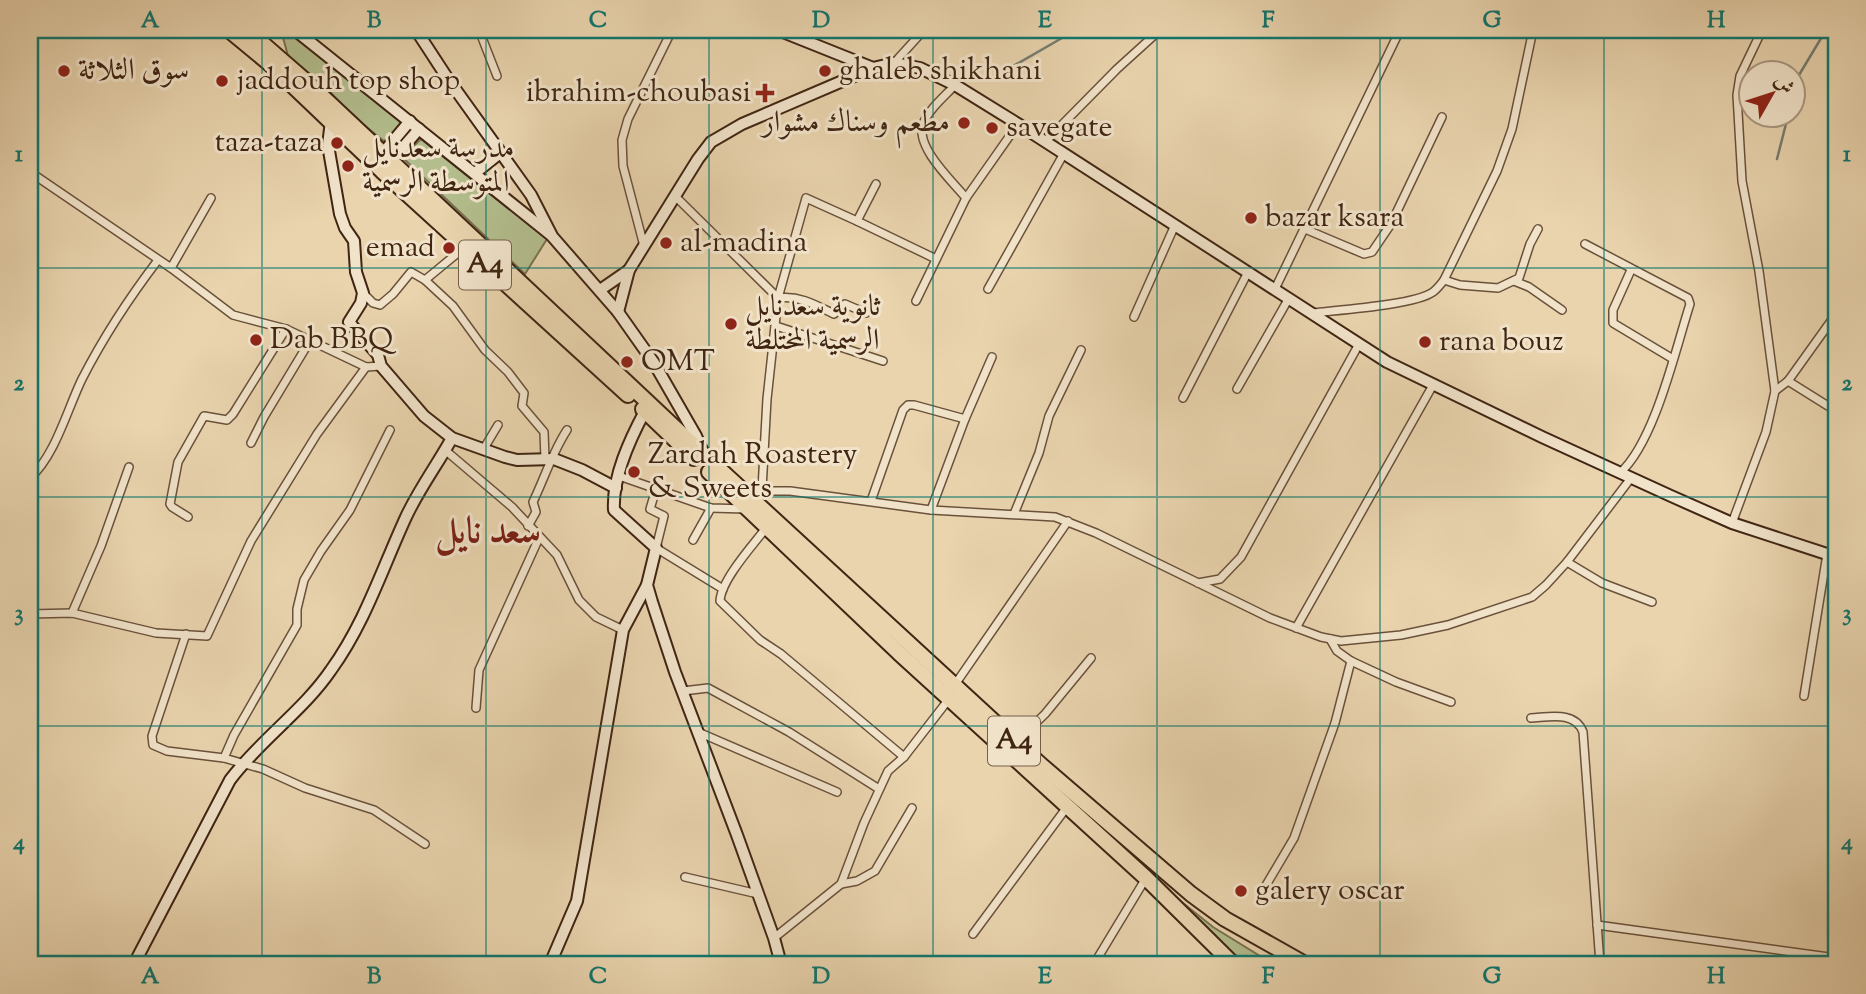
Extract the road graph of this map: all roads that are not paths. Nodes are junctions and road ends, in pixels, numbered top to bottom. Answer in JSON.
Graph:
{"nodes":[{"id":1,"x":229,"y":30,"type":"edge"},
{"id":2,"x":247,"y":30,"type":"edge"},
{"id":3,"x":295,"y":30,"type":"edge"},
{"id":4,"x":416,"y":30,"type":"edge"},
{"id":5,"x":479,"y":30,"type":"edge"},
{"id":6,"x":671,"y":30,"type":"edge"},
{"id":7,"x":778,"y":30,"type":"edge"},
{"id":8,"x":925,"y":30,"type":"edge"},
{"id":9,"x":1160,"y":30,"type":"edge"},
{"id":10,"x":1400,"y":30,"type":"edge"},
{"id":11,"x":1534,"y":30,"type":"edge"},
{"id":12,"x":1757,"y":32,"type":"edge"},
{"id":13,"x":838,"y":54,"type":"junction"},
{"id":14,"x":894,"y":63,"type":"junction"},
{"id":15,"x":873,"y":68,"type":"junction"},
{"id":16,"x":497,"y":76,"type":"dead end"},
{"id":17,"x":845,"y":79,"type":"junction"},
{"id":18,"x":955,"y":85,"type":"junction"},
{"id":19,"x":1441,"y":117,"type":"dead end"},
{"id":20,"x":331,"y":121,"type":"junction"},
{"id":21,"x":1018,"y":124,"type":"junction"},
{"id":22,"x":414,"y":125,"type":"junction"},
{"id":23,"x":1044,"y":143,"type":"junction"},
{"id":24,"x":500,"y":153,"type":"junction"},
{"id":25,"x":1063,"y":155,"type":"junction"},
{"id":26,"x":382,"y":163,"type":"junction"},
{"id":27,"x":30,"y":172,"type":"edge"},
{"id":28,"x":475,"y":173,"type":"junction"},
{"id":29,"x":876,"y":184,"type":"dead end"},
{"id":30,"x":675,"y":196,"type":"junction"},
{"id":31,"x":211,"y":198,"type":"dead end"},
{"id":32,"x":966,"y":198,"type":"junction"},
{"id":33,"x":857,"y":220,"type":"junction"},
{"id":34,"x":1175,"y":225,"type":"junction"},
{"id":35,"x":1305,"y":229,"type":"junction"},
{"id":36,"x":1538,"y":229,"type":"dead end"},
{"id":37,"x":551,"y":235,"type":"junction"},
{"id":38,"x":1585,"y":244,"type":"dead end"},
{"id":39,"x":644,"y":246,"type":"junction"},
{"id":40,"x":465,"y":247,"type":"junction"},
{"id":41,"x":936,"y":259,"type":"junction"},
{"id":42,"x":158,"y":260,"type":"junction"},
{"id":43,"x":171,"y":268,"type":"junction"},
{"id":44,"x":629,"y":270,"type":"junction"},
{"id":45,"x":1631,"y":270,"type":"junction"},
{"id":46,"x":1248,"y":272,"type":"junction"},
{"id":47,"x":425,"y":280,"type":"junction"},
{"id":48,"x":1444,"y":280,"type":"junction"},
{"id":49,"x":1514,"y":281,"type":"junction"},
{"id":50,"x":988,"y":289,"type":"dead end"},
{"id":51,"x":1275,"y":289,"type":"junction"},
{"id":52,"x":600,"y":290,"type":"junction"},
{"id":53,"x":363,"y":293,"type":"junction"},
{"id":54,"x":1289,"y":298,"type":"junction"},
{"id":55,"x":779,"y":299,"type":"junction"},
{"id":56,"x":916,"y":300,"type":"dead end"},
{"id":57,"x":1562,"y":310,"type":"dead end"},
{"id":58,"x":618,"y":312,"type":"junction"},
{"id":59,"x":866,"y":313,"type":"dead end"},
{"id":60,"x":1312,"y":313,"type":"junction"},
{"id":61,"x":1836,"y":314,"type":"edge"},
{"id":62,"x":1134,"y":317,"type":"dead end"},
{"id":63,"x":776,"y":326,"type":"junction"},
{"id":64,"x":286,"y":329,"type":"junction"},
{"id":65,"x":311,"y":340,"type":"junction"},
{"id":66,"x":1359,"y":344,"type":"junction"},
{"id":67,"x":1081,"y":350,"type":"dead end"},
{"id":68,"x":992,"y":357,"type":"dead end"},
{"id":69,"x":1673,"y":359,"type":"junction"},
{"id":70,"x":883,"y":361,"type":"dead end"},
{"id":71,"x":381,"y":366,"type":"junction"},
{"id":72,"x":366,"y":367,"type":"junction"},
{"id":73,"x":1788,"y":381,"type":"junction"},
{"id":74,"x":1433,"y":385,"type":"junction"},
{"id":75,"x":1237,"y":389,"type":"dead end"},
{"id":76,"x":1776,"y":391,"type":"junction"},
{"id":77,"x":1183,"y":398,"type":"dead end"},
{"id":78,"x":645,"y":411,"type":"junction"},
{"id":79,"x":1836,"y":411,"type":"edge"},
{"id":80,"x":965,"y":419,"type":"junction"},
{"id":81,"x":498,"y":425,"type":"dead end"},
{"id":82,"x":390,"y":430,"type":"dead end"},
{"id":83,"x":567,"y":430,"type":"dead end"},
{"id":84,"x":452,"y":438,"type":"junction"},
{"id":85,"x":251,"y":443,"type":"dead end"},
{"id":86,"x":445,"y":450,"type":"junction"},
{"id":87,"x":483,"y":451,"type":"junction"},
{"id":88,"x":703,"y":454,"type":"junction"},
{"id":89,"x":549,"y":459,"type":"junction"},
{"id":90,"x":129,"y":467,"type":"dead end"},
{"id":91,"x":1620,"y":473,"type":"junction"},
{"id":92,"x":619,"y":476,"type":"junction"},
{"id":93,"x":30,"y":478,"type":"edge"},
{"id":94,"x":1631,"y":478,"type":"junction"},
{"id":95,"x":616,"y":488,"type":"junction"},
{"id":96,"x":656,"y":489,"type":"junction"},
{"id":97,"x":762,"y":489,"type":"junction"},
{"id":98,"x":743,"y":501,"type":"junction"},
{"id":99,"x":870,"y":501,"type":"junction"},
{"id":100,"x":710,"y":508,"type":"junction"},
{"id":101,"x":931,"y":510,"type":"junction"},
{"id":102,"x":1014,"y":514,"type":"junction"},
{"id":103,"x":188,"y":517,"type":"dead end"},
{"id":104,"x":1068,"y":521,"type":"junction"},
{"id":105,"x":1732,"y":523,"type":"junction"},
{"id":106,"x":528,"y":526,"type":"junction"},
{"id":107,"x":766,"y":528,"type":"junction"},
{"id":108,"x":539,"y":538,"type":"junction"},
{"id":109,"x":693,"y":540,"type":"dead end"},
{"id":110,"x":656,"y":548,"type":"junction"},
{"id":111,"x":1832,"y":555,"type":"edge"},
{"id":112,"x":1567,"y":562,"type":"junction"},
{"id":113,"x":1197,"y":583,"type":"junction"},
{"id":114,"x":647,"y":585,"type":"junction"},
{"id":115,"x":723,"y":589,"type":"junction"},
{"id":116,"x":1652,"y":602,"type":"dead end"},
{"id":117,"x":72,"y":613,"type":"junction"},
{"id":118,"x":30,"y":614,"type":"edge"},
{"id":119,"x":1296,"y":628,"type":"junction"},
{"id":120,"x":623,"y":630,"type":"junction"},
{"id":121,"x":187,"y":634,"type":"junction"},
{"id":122,"x":1330,"y":639,"type":"junction"},
{"id":123,"x":1091,"y":658,"type":"dead end"},
{"id":124,"x":1351,"y":661,"type":"junction"},
{"id":125,"x":683,"y":691,"type":"junction"},
{"id":126,"x":952,"y":692,"type":"junction"},
{"id":127,"x":1804,"y":695,"type":"dead end"},
{"id":128,"x":1451,"y":702,"type":"dead end"},
{"id":129,"x":476,"y":708,"type":"dead end"},
{"id":130,"x":1531,"y":718,"type":"dead end"},
{"id":131,"x":698,"y":732,"type":"junction"},
{"id":132,"x":1011,"y":747,"type":"junction"},
{"id":133,"x":904,"y":757,"type":"junction"},
{"id":134,"x":224,"y":758,"type":"junction"},
{"id":135,"x":242,"y":764,"type":"junction"},
{"id":136,"x":879,"y":789,"type":"junction"},
{"id":137,"x":837,"y":792,"type":"dead end"},
{"id":138,"x":1067,"y":807,"type":"junction"},
{"id":139,"x":912,"y":808,"type":"dead end"},
{"id":140,"x":425,"y":844,"type":"dead end"},
{"id":141,"x":685,"y":877,"type":"dead end"},
{"id":142,"x":1146,"y":878,"type":"junction"},
{"id":143,"x":841,"y":884,"type":"junction"},
{"id":144,"x":1265,"y":887,"type":"dead end"},
{"id":145,"x":758,"y":894,"type":"junction"},
{"id":146,"x":1597,"y":925,"type":"junction"},
{"id":147,"x":973,"y":934,"type":"dead end"},
{"id":148,"x":774,"y":938,"type":"junction"},
{"id":149,"x":1836,"y":958,"type":"edge"},
{"id":150,"x":134,"y":964,"type":"edge"},
{"id":151,"x":550,"y":964,"type":"edge"},
{"id":152,"x":781,"y":964,"type":"edge"},
{"id":153,"x":1094,"y":964,"type":"edge"},
{"id":154,"x":1233,"y":964,"type":"edge"},
{"id":155,"x":1305,"y":964,"type":"edge"},
{"id":156,"x":1600,"y":964,"type":"edge"}],
"edges":[{"from":1,"to":20,"type":"highway","number":"A4"},
{"from":2,"to":26,"type":"highway","number":"A4"},
{"from":3,"to":22,"type":"street"},
{"from":4,"to":24,"type":"street"},
{"from":5,"to":16,"type":"street"},
{"from":6,"to":39,"type":"street"},
{"from":7,"to":13,"type":"street"},
{"from":8,"to":14,"type":"street"},
{"from":9,"to":23,"type":"street"},
{"from":10,"to":35,"type":"street"},
{"from":11,"to":48,"type":"street"},
{"from":12,"to":76,"type":"street"},
{"from":13,"to":15,"type":"street"},
{"from":13,"to":17,"type":"street"},
{"from":14,"to":15,"type":"street"},
{"from":14,"to":18,"type":"street"},
{"from":15,"to":17,"type":"street"},
{"from":17,"to":30,"type":"street"},
{"from":18,"to":21,"type":"street"},
{"from":18,"to":32,"type":"street"},
{"from":19,"to":35,"type":"street"},
{"from":20,"to":26,"type":"highway","number":"A4"},
{"from":20,"to":53,"type":"street"},
{"from":21,"to":23,"type":"street"},
{"from":21,"to":32,"type":"street"},
{"from":22,"to":26,"type":"street"},
{"from":22,"to":28,"type":"street"},
{"from":23,"to":25,"type":"street"},
{"from":24,"to":28,"type":"street"},
{"from":24,"to":37,"type":"street"},
{"from":25,"to":34,"type":"street"},
{"from":25,"to":50,"type":"street"},
{"from":26,"to":40,"type":"highway","number":"A4"},
{"from":26,"to":88,"type":"highway","number":"A4"},
{"from":27,"to":42,"type":"street"},
{"from":28,"to":37,"type":"street"},
{"from":29,"to":33,"type":"street"},
{"from":30,"to":39,"type":"street"},
{"from":30,"to":55,"type":"street"},
{"from":31,"to":43,"type":"street"},
{"from":32,"to":41,"type":"street"},
{"from":33,"to":41,"type":"street"},
{"from":33,"to":55,"type":"street"},
{"from":34,"to":46,"type":"street"},
{"from":34,"to":62,"type":"street"},
{"from":35,"to":51,"type":"street"},
{"from":36,"to":49,"type":"street"},
{"from":37,"to":52,"type":"street"},
{"from":38,"to":45,"type":"street"},
{"from":39,"to":44,"type":"street"},
{"from":40,"to":47,"type":"street"},
{"from":40,"to":78,"type":"highway","number":"A4"},
{"from":41,"to":56,"type":"street"},
{"from":42,"to":43,"type":"street"},
{"from":42,"to":93,"type":"street"},
{"from":43,"to":64,"type":"street"},
{"from":44,"to":52,"type":"street"},
{"from":44,"to":58,"type":"street"},
{"from":45,"to":69,"type":"street"},
{"from":45,"to":69,"type":"street"},
{"from":46,"to":51,"type":"street"},
{"from":46,"to":77,"type":"street"},
{"from":47,"to":53,"type":"street"},
{"from":47,"to":89,"type":"street"},
{"from":48,"to":49,"type":"street"},
{"from":48,"to":60,"type":"street"},
{"from":49,"to":57,"type":"street"},
{"from":51,"to":54,"type":"street"},
{"from":52,"to":58,"type":"street"},
{"from":53,"to":71,"type":"street"},
{"from":54,"to":60,"type":"street"},
{"from":54,"to":75,"type":"street"},
{"from":55,"to":59,"type":"street"},
{"from":55,"to":63,"type":"street"},
{"from":58,"to":88,"type":"street"},
{"from":60,"to":66,"type":"street"},
{"from":61,"to":73,"type":"street"},
{"from":63,"to":70,"type":"street"},
{"from":63,"to":97,"type":"street"},
{"from":64,"to":65,"type":"street"},
{"from":64,"to":103,"type":"street"},
{"from":65,"to":72,"type":"street"},
{"from":65,"to":85,"type":"street"},
{"from":66,"to":74,"type":"street"},
{"from":66,"to":113,"type":"street"},
{"from":67,"to":102,"type":"street"},
{"from":68,"to":80,"type":"street"},
{"from":69,"to":91,"type":"street"},
{"from":71,"to":72,"type":"street"},
{"from":71,"to":84,"type":"street"},
{"from":72,"to":121,"type":"street"},
{"from":73,"to":76,"type":"street"},
{"from":73,"to":79,"type":"street"},
{"from":74,"to":91,"type":"street"},
{"from":74,"to":119,"type":"street"},
{"from":76,"to":105,"type":"street"},
{"from":78,"to":92,"type":"street"},
{"from":78,"to":98,"type":"highway","number":"A4"},
{"from":80,"to":99,"type":"street"},
{"from":80,"to":101,"type":"street"},
{"from":81,"to":87,"type":"street"},
{"from":82,"to":134,"type":"street"},
{"from":83,"to":89,"type":"street"},
{"from":84,"to":86,"type":"street"},
{"from":84,"to":87,"type":"street"},
{"from":86,"to":106,"type":"street"},
{"from":86,"to":135,"type":"street"},
{"from":87,"to":89,"type":"street"},
{"from":88,"to":98,"type":"highway","number":"A4"},
{"from":89,"to":95,"type":"street"},
{"from":89,"to":106,"type":"street"},
{"from":90,"to":117,"type":"street"},
{"from":91,"to":94,"type":"street"},
{"from":92,"to":95,"type":"street"},
{"from":92,"to":96,"type":"street"},
{"from":94,"to":105,"type":"street"},
{"from":94,"to":112,"type":"street"},
{"from":95,"to":110,"type":"street"},
{"from":96,"to":100,"type":"street"},
{"from":96,"to":110,"type":"street"},
{"from":97,"to":98,"type":"street"},
{"from":97,"to":99,"type":"street"},
{"from":98,"to":100,"type":"street"},
{"from":98,"to":107,"type":"highway","number":"A4"},
{"from":98,"to":126,"type":"highway","number":"A4"},
{"from":99,"to":101,"type":"street"},
{"from":100,"to":109,"type":"street"},
{"from":101,"to":102,"type":"street"},
{"from":102,"to":104,"type":"street"},
{"from":104,"to":113,"type":"street"},
{"from":104,"to":126,"type":"street"},
{"from":105,"to":111,"type":"street"},
{"from":106,"to":108,"type":"street"},
{"from":107,"to":115,"type":"street"},
{"from":107,"to":126,"type":"highway","number":"A4"},
{"from":108,"to":120,"type":"street"},
{"from":108,"to":129,"type":"street"},
{"from":110,"to":114,"type":"street"},
{"from":110,"to":115,"type":"street"},
{"from":111,"to":127,"type":"street"},
{"from":112,"to":116,"type":"street"},
{"from":112,"to":122,"type":"street"},
{"from":113,"to":119,"type":"street"},
{"from":114,"to":120,"type":"street"},
{"from":114,"to":125,"type":"street"},
{"from":115,"to":133,"type":"street"},
{"from":117,"to":118,"type":"street"},
{"from":117,"to":121,"type":"street"},
{"from":119,"to":122,"type":"street"},
{"from":120,"to":151,"type":"street"},
{"from":121,"to":134,"type":"street"},
{"from":122,"to":124,"type":"street"},
{"from":123,"to":132,"type":"street"},
{"from":124,"to":128,"type":"street"},
{"from":124,"to":144,"type":"street"},
{"from":125,"to":131,"type":"street"},
{"from":125,"to":136,"type":"street"},
{"from":126,"to":132,"type":"highway","number":"A4"},
{"from":126,"to":133,"type":"street"},
{"from":130,"to":146,"type":"street"},
{"from":131,"to":137,"type":"street"},
{"from":131,"to":145,"type":"street"},
{"from":132,"to":138,"type":"highway","number":"A4"},
{"from":132,"to":155,"type":"highway","number":"A4"},
{"from":133,"to":136,"type":"street"},
{"from":134,"to":135,"type":"street"},
{"from":135,"to":140,"type":"street"},
{"from":135,"to":150,"type":"street"},
{"from":136,"to":143,"type":"street"},
{"from":138,"to":142,"type":"highway","number":"A4"},
{"from":138,"to":147,"type":"street"},
{"from":139,"to":143,"type":"street"},
{"from":141,"to":145,"type":"street"},
{"from":142,"to":153,"type":"street"},
{"from":142,"to":154,"type":"highway","number":"A4"},
{"from":143,"to":148,"type":"street"},
{"from":145,"to":148,"type":"street"},
{"from":146,"to":149,"type":"street"},
{"from":146,"to":156,"type":"street"},
{"from":148,"to":152,"type":"street"}]}
